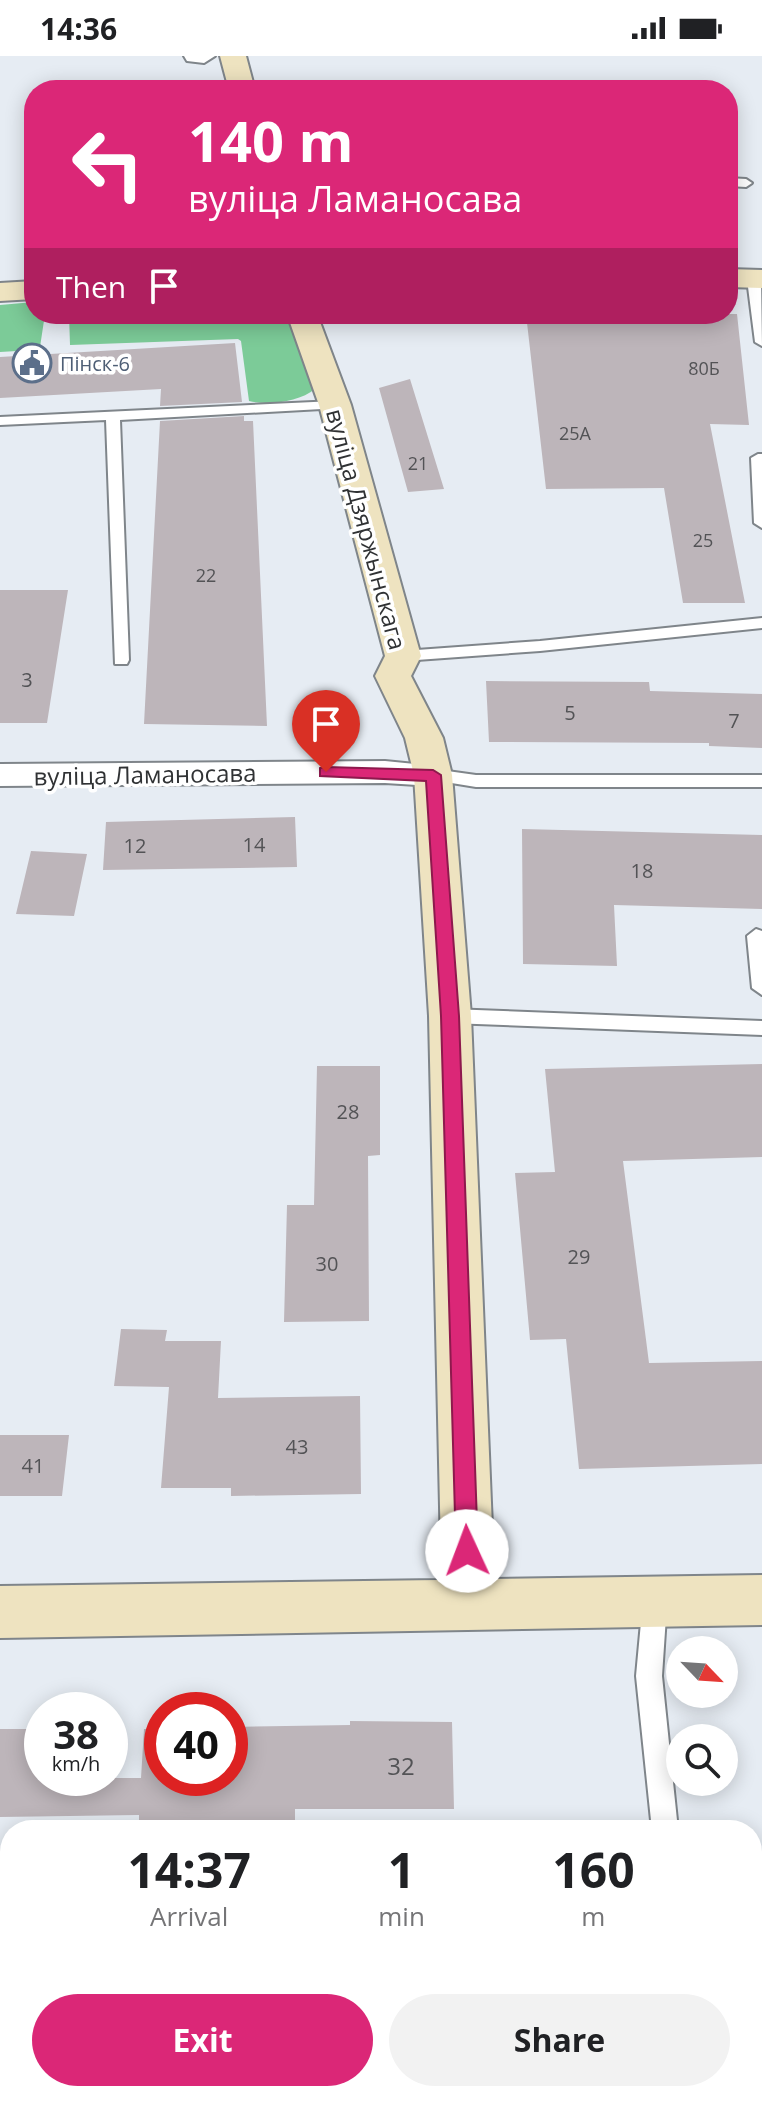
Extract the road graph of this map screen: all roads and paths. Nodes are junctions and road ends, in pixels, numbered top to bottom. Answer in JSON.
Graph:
{"nodes":[{"id":1,"x":195,"y":56,"type":"edge"},
{"id":2,"x":204,"y":56,"type":"edge"},
{"id":3,"x":233,"y":56,"type":"edge"},
{"id":4,"x":239,"y":80,"type":"edge"},
{"id":5,"x":738,"y":183,"type":"edge"},
{"id":6,"x":746,"y":183,"type":"dead end"},
{"id":7,"x":748,"y":279,"type":"edge"},
{"id":8,"x":24,"y":291,"type":"edge"},
{"id":9,"x":0,"y":292,"type":"edge"},
{"id":10,"x":306,"y":324,"type":"edge"},
{"id":11,"x":762,"y":342,"type":"edge"},
{"id":12,"x":335,"y":405,"type":"junction"},
{"id":13,"x":113,"y":416,"type":"junction"},
{"id":14,"x":0,"y":421,"type":"edge"},
{"id":15,"x":762,"y":458,"type":"edge"},
{"id":16,"x":762,"y":523,"type":"edge"},
{"id":17,"x":762,"y":623,"type":"edge"},
{"id":18,"x":403,"y":656,"type":"junction"},
{"id":19,"x":121,"y":660,"type":"dead end"},
{"id":20,"x":0,"y":775,"type":"edge"},
{"id":21,"x":433,"y":775,"type":"junction"},
{"id":22,"x":762,"y":781,"type":"edge"},
{"id":23,"x":756,"y":936,"type":"dead end"},
{"id":24,"x":762,"y":988,"type":"edge"},
{"id":25,"x":450,"y":1016,"type":"junction"},
{"id":26,"x":762,"y":1028,"type":"edge"},
{"id":27,"x":762,"y":1600,"type":"edge"},
{"id":28,"x":655,"y":1601,"type":"junction"},
{"id":29,"x":463,"y":1602,"type":"junction"},
{"id":30,"x":0,"y":1612,"type":"edge"},
{"id":31,"x":664,"y":1820,"type":"edge"}],
"edges":[{"from":1,"to":2,"type":"street"},
{"from":3,"to":4,"type":"street"},
{"from":5,"to":6,"type":"lane"},
{"from":7,"to":11,"type":"lane"},
{"from":8,"to":9,"type":"street"},
{"from":10,"to":12,"type":"street","name":"вуліца Дзяржынскага"},
{"from":12,"to":13,"type":"lane"},
{"from":12,"to":18,"type":"street","name":"вуліца Дзяржынскага"},
{"from":13,"to":14,"type":"lane"},
{"from":13,"to":19,"type":"lane"},
{"from":15,"to":16,"type":"lane"},
{"from":17,"to":18,"type":"lane"},
{"from":18,"to":21,"type":"street","name":"вуліца Дзяржынскага"},
{"from":20,"to":21,"type":"street","name":"вуліца Ламаносава"},
{"from":21,"to":22,"type":"lane"},
{"from":21,"to":25,"type":"street","name":"вуліца Дзяржынскага"},
{"from":23,"to":24,"type":"lane"},
{"from":25,"to":26,"type":"lane"},
{"from":25,"to":29,"type":"street","name":"вуліца Дзяржынскага"},
{"from":27,"to":28,"type":"street"},
{"from":28,"to":29,"type":"street"},
{"from":28,"to":31,"type":"lane"},
{"from":29,"to":30,"type":"street"}]}
